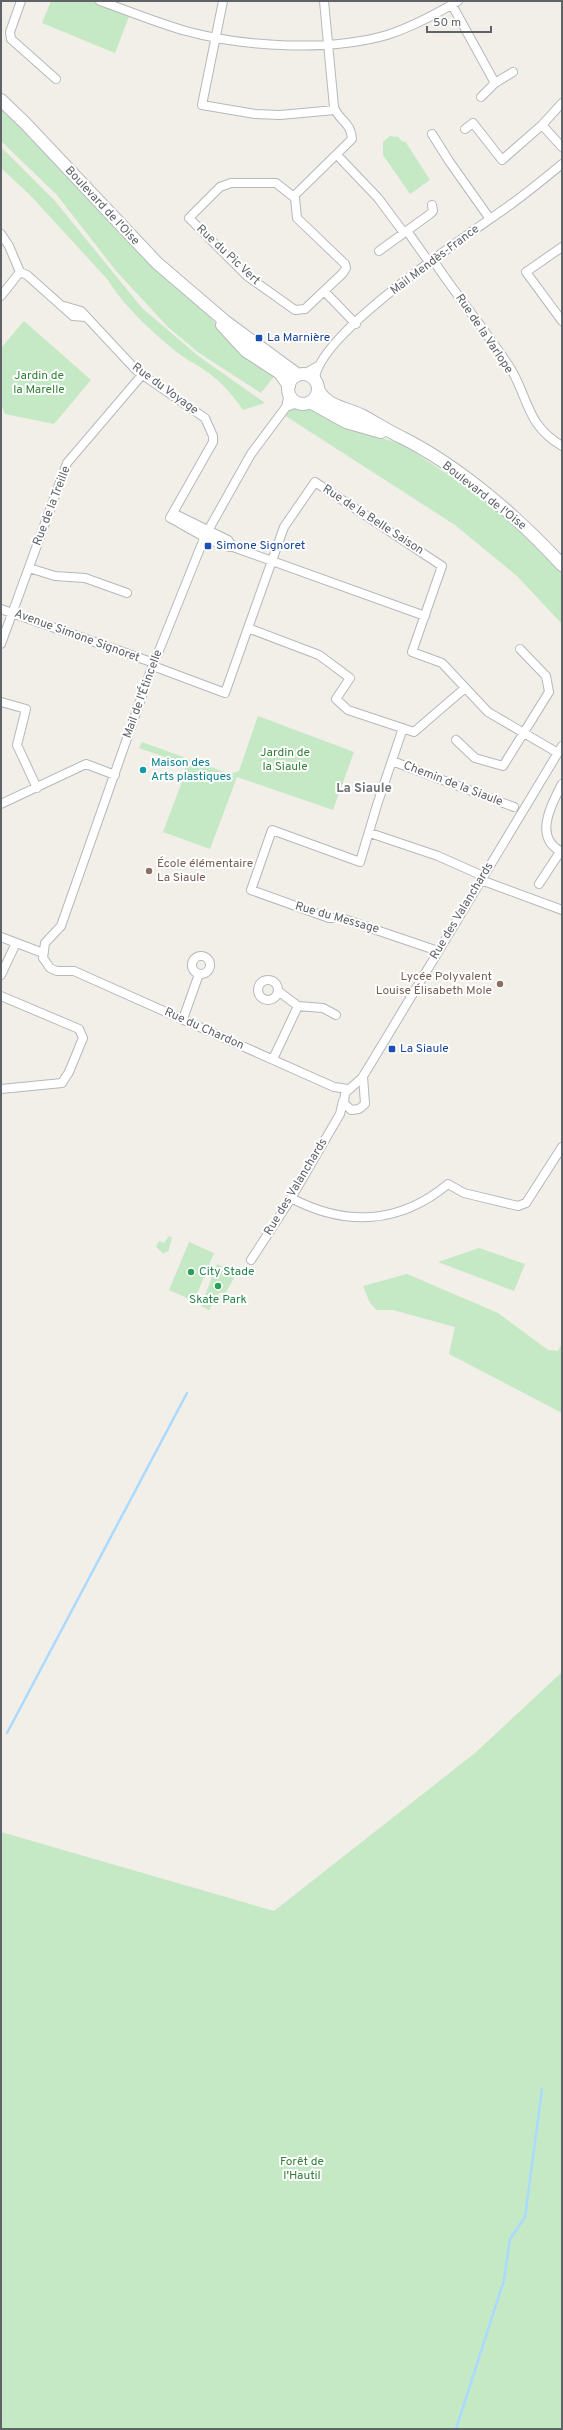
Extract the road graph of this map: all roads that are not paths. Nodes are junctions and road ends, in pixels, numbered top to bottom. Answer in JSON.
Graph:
{"nodes":[{"id":1,"x":21,"y":1,"type":"edge"},
{"id":2,"x":100,"y":1,"type":"edge"},
{"id":3,"x":223,"y":1,"type":"edge"},
{"id":4,"x":324,"y":1,"type":"edge"},
{"id":5,"x":110,"y":3,"type":"edge"},
{"id":6,"x":455,"y":3,"type":"edge"},
{"id":7,"x":216,"y":38,"type":"junction"},
{"id":8,"x":328,"y":43,"type":"junction"},
{"id":9,"x":512,"y":72,"type":"dead end"},
{"id":10,"x":56,"y":79,"type":"dead end"},
{"id":11,"x":495,"y":83,"type":"junction"},
{"id":12,"x":481,"y":97,"type":"dead end"},
{"id":13,"x":1,"y":100,"type":"edge"},
{"id":14,"x":562,"y":103,"type":"edge"},
{"id":15,"x":335,"y":110,"type":"junction"},
{"id":16,"x":542,"y":125,"type":"junction"},
{"id":17,"x":465,"y":129,"type":"dead end"},
{"id":18,"x":432,"y":134,"type":"dead end"},
{"id":19,"x":562,"y":147,"type":"edge"},
{"id":20,"x":337,"y":155,"type":"junction"},
{"id":21,"x":562,"y":164,"type":"edge"},
{"id":22,"x":294,"y":196,"type":"junction"},
{"id":23,"x":432,"y":205,"type":"dead end"},
{"id":24,"x":490,"y":219,"type":"junction"},
{"id":25,"x":405,"y":232,"type":"junction"},
{"id":26,"x":1,"y":234,"type":"edge"},
{"id":27,"x":562,"y":247,"type":"edge"},
{"id":28,"x":378,"y":251,"type":"dead end"},
{"id":29,"x":431,"y":261,"type":"junction"},
{"id":30,"x":20,"y":272,"type":"junction"},
{"id":31,"x":324,"y":291,"type":"junction"},
{"id":32,"x":1,"y":296,"type":"edge"},
{"id":33,"x":208,"y":307,"type":"junction"},
{"id":34,"x":562,"y":320,"type":"edge"},
{"id":35,"x":356,"y":324,"type":"junction"},
{"id":36,"x":318,"y":366,"type":"junction"},
{"id":37,"x":301,"y":374,"type":"junction"},
{"id":38,"x":142,"y":375,"type":"junction"},
{"id":39,"x":317,"y":385,"type":"junction"},
{"id":40,"x":292,"y":394,"type":"junction"},
{"id":41,"x":310,"y":402,"type":"junction"},
{"id":42,"x":400,"y":437,"type":"junction"},
{"id":43,"x":562,"y":446,"type":"edge"},
{"id":44,"x":207,"y":533,"type":"junction"},
{"id":45,"x":272,"y":560,"type":"junction"},
{"id":46,"x":562,"y":565,"type":"edge"},
{"id":47,"x":29,"y":568,"type":"junction"},
{"id":48,"x":127,"y":593,"type":"dead end"},
{"id":49,"x":1,"y":609,"type":"edge"},
{"id":50,"x":13,"y":613,"type":"junction"},
{"id":51,"x":425,"y":616,"type":"junction"},
{"id":52,"x":248,"y":628,"type":"junction"},
{"id":53,"x":1,"y":644,"type":"edge"},
{"id":54,"x":520,"y":649,"type":"dead end"},
{"id":55,"x":153,"y":664,"type":"junction"},
{"id":56,"x":465,"y":688,"type":"junction"},
{"id":57,"x":1,"y":702,"type":"edge"},
{"id":58,"x":403,"y":728,"type":"junction"},
{"id":59,"x":524,"y":733,"type":"junction"},
{"id":60,"x":456,"y":740,"type":"dead end"},
{"id":61,"x":560,"y":750,"type":"edge"},
{"id":62,"x":392,"y":761,"type":"junction"},
{"id":63,"x":115,"y":775,"type":"junction"},
{"id":64,"x":562,"y":784,"type":"edge"},
{"id":65,"x":37,"y":788,"type":"junction"},
{"id":66,"x":1,"y":804,"type":"edge"},
{"id":67,"x":514,"y":807,"type":"dead end"},
{"id":68,"x":370,"y":833,"type":"junction"},
{"id":69,"x":561,"y":852,"type":"edge"},
{"id":70,"x":482,"y":878,"type":"junction"},
{"id":71,"x":539,"y":884,"type":"dead end"},
{"id":72,"x":562,"y":910,"type":"edge"},
{"id":73,"x":1,"y":937,"type":"edge"},
{"id":74,"x":16,"y":943,"type":"junction"},
{"id":75,"x":438,"y":951,"type":"junction"},
{"id":76,"x":43,"y":953,"type":"junction"},
{"id":77,"x":199,"y":974,"type":"dead end"},
{"id":78,"x":1,"y":975,"type":"edge"},
{"id":79,"x":278,"y":991,"type":"dead end"},
{"id":80,"x":1,"y":996,"type":"edge"},
{"id":81,"x":298,"y":1006,"type":"junction"},
{"id":82,"x":336,"y":1015,"type":"dead end"},
{"id":83,"x":183,"y":1019,"type":"junction"},
{"id":84,"x":273,"y":1059,"type":"junction"},
{"id":85,"x":363,"y":1076,"type":"junction"},
{"id":86,"x":334,"y":1087,"type":"junction"},
{"id":87,"x":350,"y":1089,"type":"junction"},
{"id":88,"x":1,"y":1090,"type":"edge"},
{"id":89,"x":364,"y":1094,"type":"junction"},
{"id":90,"x":343,"y":1099,"type":"junction"},
{"id":91,"x":350,"y":1109,"type":"junction"},
{"id":92,"x":340,"y":1114,"type":"junction"},
{"id":93,"x":562,"y":1148,"type":"edge"},
{"id":94,"x":291,"y":1198,"type":"junction"},
{"id":95,"x":251,"y":1260,"type":"dead end"}],
"edges":[{"from":1,"to":10,"type":"street"},
{"from":2,"to":5,"type":"street"},
{"from":3,"to":7,"type":"street"},
{"from":4,"to":8,"type":"street"},
{"from":5,"to":7,"type":"street"},
{"from":6,"to":8,"type":"street"},
{"from":6,"to":11,"type":"street"},
{"from":7,"to":8,"type":"street"},
{"from":7,"to":15,"type":"street"},
{"from":8,"to":15,"type":"street"},
{"from":9,"to":11,"type":"street"},
{"from":11,"to":12,"type":"street"},
{"from":13,"to":33,"type":"main road","name":"Boulevard de l'Oise"},
{"from":14,"to":16,"type":"street"},
{"from":15,"to":20,"type":"street"},
{"from":16,"to":17,"type":"street"},
{"from":16,"to":19,"type":"street"},
{"from":18,"to":24,"type":"street"},
{"from":20,"to":22,"type":"street"},
{"from":20,"to":25,"type":"street","name":"Rue de la Varlope"},
{"from":21,"to":24,"type":"street","name":"Mail Mendès-France"},
{"from":22,"to":31,"type":"street","name":"Rue du Pic Vert"},
{"from":22,"to":31,"type":"street","name":"Rue du Pic Vert"},
{"from":23,"to":25,"type":"street"},
{"from":24,"to":29,"type":"street","name":"Mail Mendès-France"},
{"from":25,"to":28,"type":"street"},
{"from":25,"to":29,"type":"street","name":"Rue de la Varlope"},
{"from":26,"to":30,"type":"street"},
{"from":27,"to":34,"type":"street"},
{"from":29,"to":35,"type":"street","name":"Mail Mendès-France"},
{"from":29,"to":43,"type":"street","name":"Rue de la Varlope"},
{"from":30,"to":32,"type":"street"},
{"from":30,"to":38,"type":"street","name":"Rue du Voyage"},
{"from":31,"to":35,"type":"street"},
{"from":33,"to":37,"type":"main road","name":"Boulevard de l'Oise"},
{"from":33,"to":40,"type":"main road","name":"Boulevard de l'Oise"},
{"from":35,"to":36,"type":"street","name":"Mail Mendès-France"},
{"from":36,"to":37,"type":"street","name":"Mail Mendès-France"},
{"from":36,"to":39,"type":"street"},
{"from":37,"to":39,"type":"main road"},
{"from":37,"to":40,"type":"main road"},
{"from":38,"to":44,"type":"street","name":"Rue du Voyage"},
{"from":38,"to":47,"type":"street","name":"Rue de la Treille"},
{"from":39,"to":41,"type":"main road"},
{"from":39,"to":42,"type":"main road","name":"Boulevard de l'Oise"},
{"from":40,"to":41,"type":"main road"},
{"from":40,"to":44,"type":"street","name":"Mail de l'Étincelle"},
{"from":41,"to":42,"type":"main road","name":"Boulevard de l'Oise"},
{"from":42,"to":46,"type":"main road","name":"Boulevard de l'Oise"},
{"from":44,"to":45,"type":"street"},
{"from":44,"to":55,"type":"street","name":"Mail de l'Étincelle"},
{"from":45,"to":51,"type":"street"},
{"from":45,"to":51,"type":"street","name":"Rue de la Belle Saison"},
{"from":45,"to":52,"type":"street","name":"Rue de la Belle Saison"},
{"from":47,"to":48,"type":"street"},
{"from":47,"to":50,"type":"street","name":"Rue de la Treille"},
{"from":49,"to":50,"type":"street","name":"Avenue Simone Signoret"},
{"from":50,"to":53,"type":"street","name":"Rue de la Treille"},
{"from":50,"to":55,"type":"street","name":"Avenue Simone Signoret"},
{"from":51,"to":56,"type":"street","name":"Rue de la Belle Saison"},
{"from":52,"to":55,"type":"street","name":"Avenue Simone Signoret"},
{"from":52,"to":58,"type":"street"},
{"from":54,"to":59,"type":"street"},
{"from":55,"to":63,"type":"street","name":"Mail de l'Étincelle"},
{"from":56,"to":58,"type":"street"},
{"from":56,"to":59,"type":"street","name":"Rue de la Belle Saison"},
{"from":57,"to":65,"type":"street"},
{"from":58,"to":62,"type":"street"},
{"from":59,"to":60,"type":"street"},
{"from":59,"to":61,"type":"street","name":"Rue de la Belle Saison"},
{"from":61,"to":70,"type":"street","name":"Rue des Valanchards"},
{"from":62,"to":67,"type":"street","name":"Chemin de la Siaule"},
{"from":62,"to":68,"type":"street"},
{"from":63,"to":65,"type":"street"},
{"from":63,"to":76,"type":"street","name":"Mail de l'Étincelle"},
{"from":64,"to":69,"type":"street"},
{"from":65,"to":66,"type":"street"},
{"from":68,"to":70,"type":"street"},
{"from":68,"to":75,"type":"street","name":"Rue du Message"},
{"from":69,"to":71,"type":"street"},
{"from":70,"to":72,"type":"street"},
{"from":70,"to":75,"type":"street","name":"Rue des Valanchards"},
{"from":73,"to":74,"type":"street"},
{"from":74,"to":76,"type":"street"},
{"from":74,"to":78,"type":"street"},
{"from":75,"to":85,"type":"street","name":"Rue des Valanchards"},
{"from":76,"to":83,"type":"street","name":"Rue du Chardon"},
{"from":77,"to":83,"type":"street"},
{"from":79,"to":81,"type":"street"},
{"from":80,"to":88,"type":"street"},
{"from":81,"to":82,"type":"street"},
{"from":81,"to":84,"type":"street"},
{"from":83,"to":84,"type":"street","name":"Rue du Chardon"},
{"from":84,"to":86,"type":"street","name":"Rue du Chardon"},
{"from":85,"to":87,"type":"street","name":"Rue des Valanchards"},
{"from":85,"to":89,"type":"street"},
{"from":86,"to":87,"type":"street","name":"Rue du Chardon"},
{"from":86,"to":90,"type":"street","name":"Rue du Chardon"},
{"from":87,"to":89,"type":"street"},
{"from":87,"to":90,"type":"street"},
{"from":89,"to":91,"type":"street"},
{"from":90,"to":91,"type":"street"},
{"from":90,"to":92,"type":"street","name":"Rue des Valanchards"},
{"from":91,"to":92,"type":"street"},
{"from":92,"to":94,"type":"street","name":"Rue des Valanchards"},
{"from":93,"to":94,"type":"street"},
{"from":94,"to":95,"type":"street","name":"Rue des Valanchards"}]}
